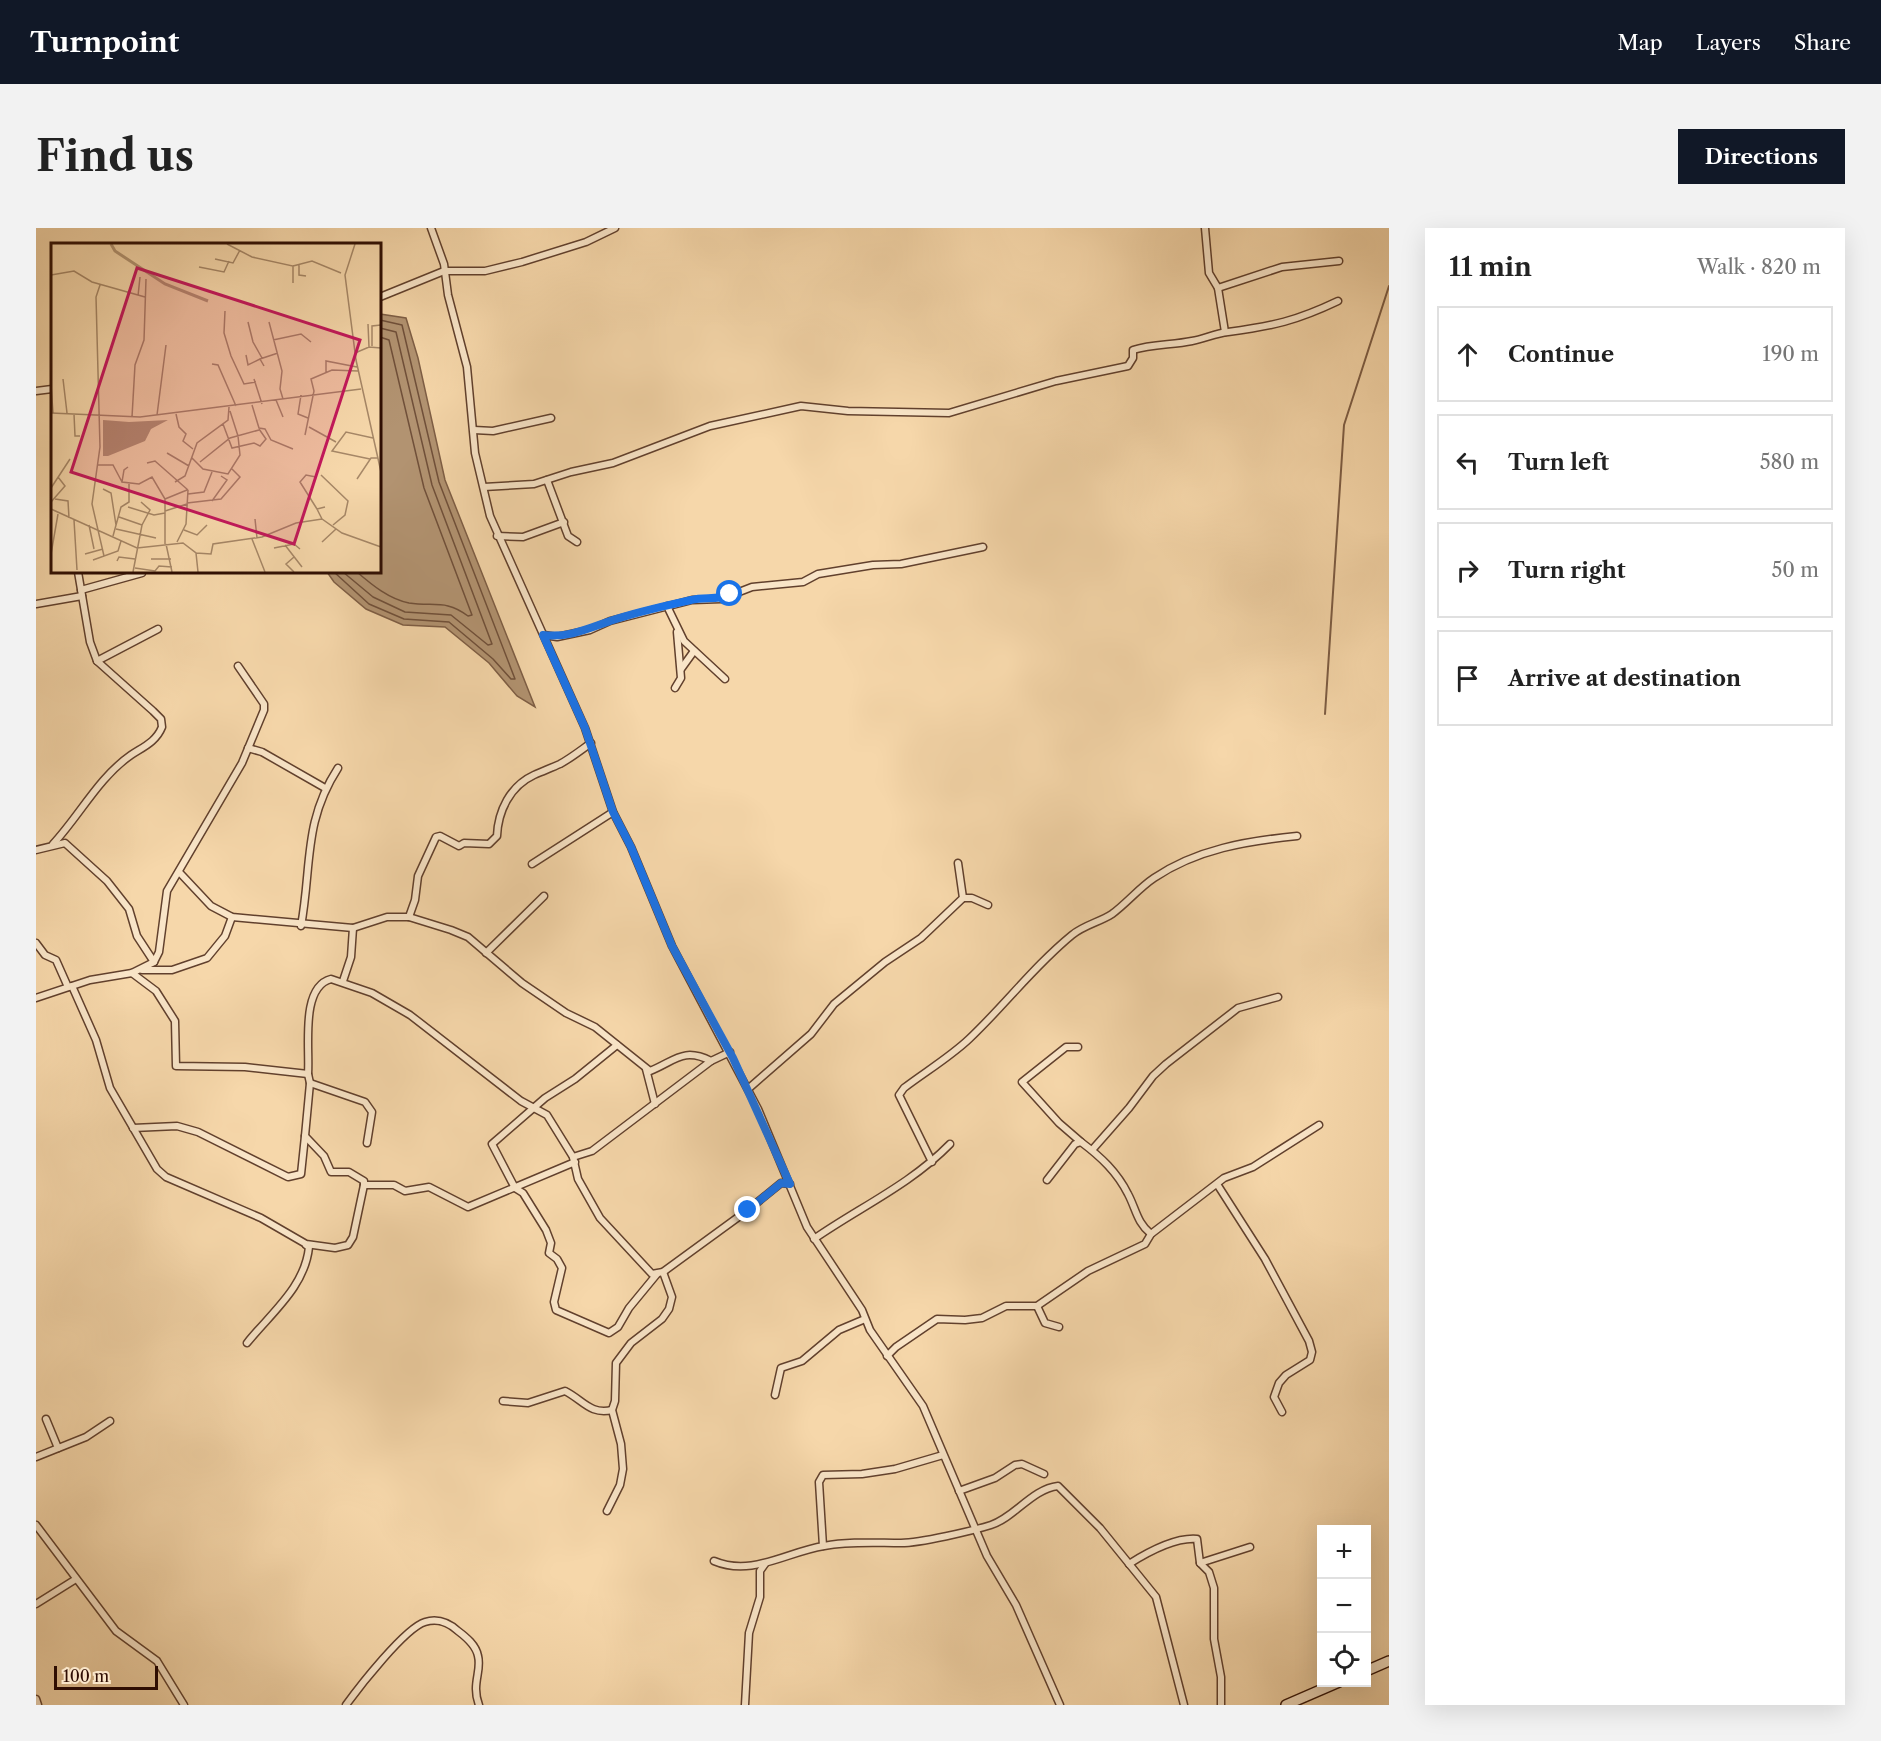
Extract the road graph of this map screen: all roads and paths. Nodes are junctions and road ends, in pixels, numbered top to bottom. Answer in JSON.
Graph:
{"nodes":[{"id":1,"x":431,"y":228,"type":"edge"},
{"id":2,"x":615,"y":228,"type":"edge"},
{"id":3,"x":1205,"y":228,"type":"edge"},
{"id":4,"x":1338,"y":261,"type":"dead end"},
{"id":5,"x":444,"y":271,"type":"junction"},
{"id":6,"x":1218,"y":288,"type":"junction"},
{"id":7,"x":381,"y":297,"type":"edge"},
{"id":8,"x":1338,"y":301,"type":"dead end"},
{"id":9,"x":1225,"y":332,"type":"junction"},
{"id":10,"x":51,"y":389,"type":"edge"},
{"id":11,"x":36,"y":391,"type":"edge"},
{"id":12,"x":551,"y":418,"type":"dead end"},
{"id":13,"x":474,"y":430,"type":"junction"},
{"id":14,"x":547,"y":480,"type":"junction"},
{"id":15,"x":484,"y":487,"type":"junction"},
{"id":16,"x":564,"y":522,"type":"junction"},
{"id":17,"x":497,"y":536,"type":"junction"},
{"id":18,"x":577,"y":542,"type":"dead end"},
{"id":19,"x":983,"y":547,"type":"dead end"},
{"id":20,"x":78,"y":573,"type":"edge"},
{"id":21,"x":142,"y":573,"type":"dead end"},
{"id":22,"x":82,"y":593,"type":"junction"},
{"id":23,"x":36,"y":604,"type":"edge"},
{"id":24,"x":667,"y":606,"type":"junction"},
{"id":25,"x":158,"y":629,"type":"dead end"},
{"id":26,"x":677,"y":631,"type":"junction"},
{"id":27,"x":543,"y":635,"type":"junction"},
{"id":28,"x":694,"y":651,"type":"junction"},
{"id":29,"x":97,"y":661,"type":"junction"},
{"id":30,"x":238,"y":666,"type":"dead end"},
{"id":31,"x":681,"y":669,"type":"junction"},
{"id":32,"x":725,"y":679,"type":"dead end"},
{"id":33,"x":675,"y":688,"type":"dead end"},
{"id":34,"x":591,"y":743,"type":"junction"},
{"id":35,"x":248,"y":748,"type":"junction"},
{"id":36,"x":338,"y":768,"type":"dead end"},
{"id":37,"x":325,"y":789,"type":"junction"},
{"id":38,"x":613,"y":812,"type":"junction"},
{"id":39,"x":1297,"y":836,"type":"dead end"},
{"id":40,"x":53,"y":844,"type":"junction"},
{"id":41,"x":36,"y":850,"type":"edge"},
{"id":42,"x":958,"y":863,"type":"dead end"},
{"id":43,"x":532,"y":864,"type":"dead end"},
{"id":44,"x":180,"y":873,"type":"junction"},
{"id":45,"x":544,"y":896,"type":"dead end"},
{"id":46,"x":963,"y":898,"type":"junction"},
{"id":47,"x":988,"y":905,"type":"dead end"},
{"id":48,"x":232,"y":917,"type":"junction"},
{"id":49,"x":409,"y":917,"type":"junction"},
{"id":50,"x":301,"y":926,"type":"junction"},
{"id":51,"x":352,"y":928,"type":"junction"},
{"id":52,"x":36,"y":943,"type":"edge"},
{"id":53,"x":486,"y":953,"type":"junction"},
{"id":54,"x":154,"y":962,"type":"junction"},
{"id":55,"x":142,"y":970,"type":"junction"},
{"id":56,"x":132,"y":973,"type":"junction"},
{"id":57,"x":343,"y":981,"type":"junction"},
{"id":58,"x":70,"y":987,"type":"junction"},
{"id":59,"x":36,"y":998,"type":"edge"},
{"id":60,"x":1278,"y":998,"type":"dead end"},
{"id":61,"x":617,"y":1045,"type":"junction"},
{"id":62,"x":1078,"y":1047,"type":"dead end"},
{"id":63,"x":730,"y":1052,"type":"junction"},
{"id":64,"x":711,"y":1061,"type":"junction"},
{"id":65,"x":646,"y":1070,"type":"junction"},
{"id":66,"x":308,"y":1074,"type":"junction"},
{"id":67,"x":310,"y":1083,"type":"junction"},
{"id":68,"x":748,"y":1089,"type":"junction"},
{"id":69,"x":655,"y":1104,"type":"junction"},
{"id":70,"x":534,"y":1109,"type":"junction"},
{"id":71,"x":1319,"y":1125,"type":"dead end"},
{"id":72,"x":133,"y":1128,"type":"junction"},
{"id":73,"x":305,"y":1136,"type":"junction"},
{"id":74,"x":1082,"y":1142,"type":"junction"},
{"id":75,"x":367,"y":1143,"type":"dead end"},
{"id":76,"x":950,"y":1144,"type":"dead end"},
{"id":77,"x":1092,"y":1150,"type":"junction"},
{"id":78,"x":574,"y":1160,"type":"junction"},
{"id":79,"x":932,"y":1162,"type":"junction"},
{"id":80,"x":1047,"y":1180,"type":"dead end"},
{"id":81,"x":790,"y":1184,"type":"junction"},
{"id":82,"x":1217,"y":1184,"type":"junction"},
{"id":83,"x":364,"y":1185,"type":"junction"},
{"id":84,"x":514,"y":1188,"type":"junction"},
{"id":85,"x":1151,"y":1234,"type":"junction"},
{"id":86,"x":814,"y":1239,"type":"junction"},
{"id":87,"x":306,"y":1245,"type":"junction"},
{"id":88,"x":660,"y":1273,"type":"junction"},
{"id":89,"x":1037,"y":1306,"type":"junction"},
{"id":90,"x":865,"y":1319,"type":"junction"},
{"id":91,"x":1059,"y":1327,"type":"dead end"},
{"id":92,"x":247,"y":1343,"type":"dead end"},
{"id":93,"x":887,"y":1356,"type":"junction"},
{"id":94,"x":775,"y":1395,"type":"dead end"},
{"id":95,"x":503,"y":1401,"type":"dead end"},
{"id":96,"x":612,"y":1410,"type":"junction"},
{"id":97,"x":1282,"y":1412,"type":"dead end"},
{"id":98,"x":46,"y":1419,"type":"dead end"},
{"id":99,"x":110,"y":1421,"type":"dead end"},
{"id":100,"x":58,"y":1448,"type":"junction"},
{"id":101,"x":944,"y":1455,"type":"junction"},
{"id":102,"x":36,"y":1456,"type":"edge"},
{"id":103,"x":1044,"y":1474,"type":"dead end"},
{"id":104,"x":958,"y":1491,"type":"junction"},
{"id":105,"x":607,"y":1511,"type":"dead end"},
{"id":106,"x":36,"y":1525,"type":"edge"},
{"id":107,"x":974,"y":1528,"type":"junction"},
{"id":108,"x":823,"y":1546,"type":"junction"},
{"id":109,"x":1250,"y":1546,"type":"dead end"},
{"id":110,"x":714,"y":1561,"type":"dead end"},
{"id":111,"x":1200,"y":1563,"type":"junction"},
{"id":112,"x":765,"y":1564,"type":"junction"},
{"id":113,"x":1129,"y":1564,"type":"junction"},
{"id":114,"x":76,"y":1579,"type":"junction"},
{"id":115,"x":36,"y":1604,"type":"edge"},
{"id":116,"x":1389,"y":1661,"type":"edge"},
{"id":117,"x":1371,"y":1669,"type":"edge"},
{"id":118,"x":1332,"y":1687,"type":"edge"},
{"id":119,"x":36,"y":1699,"type":"edge"},
{"id":120,"x":1305,"y":1702,"type":"edge"},
{"id":121,"x":38,"y":1705,"type":"edge"},
{"id":122,"x":183,"y":1705,"type":"edge"},
{"id":123,"x":346,"y":1705,"type":"edge"},
{"id":124,"x":479,"y":1705,"type":"edge"},
{"id":125,"x":746,"y":1705,"type":"edge"},
{"id":126,"x":1060,"y":1705,"type":"edge"},
{"id":127,"x":1184,"y":1705,"type":"edge"},
{"id":128,"x":1221,"y":1705,"type":"edge"},
{"id":129,"x":1286,"y":1705,"type":"edge"}],
"edges":[{"from":1,"to":5,"type":"street"},
{"from":2,"to":5,"type":"street"},
{"from":3,"to":6,"type":"street"},
{"from":4,"to":6,"type":"street"},
{"from":5,"to":7,"type":"street"},
{"from":5,"to":13,"type":"street"},
{"from":6,"to":9,"type":"street"},
{"from":8,"to":9,"type":"street"},
{"from":9,"to":14,"type":"street"},
{"from":10,"to":11,"type":"street"},
{"from":12,"to":13,"type":"street"},
{"from":13,"to":15,"type":"street"},
{"from":14,"to":15,"type":"street"},
{"from":14,"to":16,"type":"street"},
{"from":15,"to":17,"type":"street"},
{"from":16,"to":17,"type":"street"},
{"from":16,"to":18,"type":"street"},
{"from":17,"to":27,"type":"street"},
{"from":19,"to":24,"type":"street"},
{"from":20,"to":22,"type":"street"},
{"from":21,"to":22,"type":"street"},
{"from":22,"to":23,"type":"street"},
{"from":22,"to":29,"type":"street"},
{"from":24,"to":26,"type":"street"},
{"from":24,"to":27,"type":"street"},
{"from":25,"to":29,"type":"street"},
{"from":26,"to":28,"type":"street"},
{"from":26,"to":31,"type":"street"},
{"from":27,"to":34,"type":"street"},
{"from":28,"to":31,"type":"street"},
{"from":28,"to":32,"type":"street"},
{"from":29,"to":40,"type":"street"},
{"from":30,"to":35,"type":"street"},
{"from":31,"to":33,"type":"street"},
{"from":34,"to":38,"type":"street"},
{"from":34,"to":49,"type":"street"},
{"from":35,"to":37,"type":"street"},
{"from":35,"to":44,"type":"street"},
{"from":36,"to":37,"type":"street"},
{"from":37,"to":50,"type":"street"},
{"from":38,"to":43,"type":"street"},
{"from":38,"to":63,"type":"street"},
{"from":39,"to":79,"type":"street"},
{"from":40,"to":41,"type":"street"},
{"from":40,"to":54,"type":"street"},
{"from":42,"to":46,"type":"street"},
{"from":44,"to":48,"type":"street"},
{"from":44,"to":54,"type":"street"},
{"from":45,"to":53,"type":"street"},
{"from":46,"to":47,"type":"street"},
{"from":46,"to":68,"type":"street"},
{"from":48,"to":50,"type":"street"},
{"from":48,"to":55,"type":"street"},
{"from":49,"to":51,"type":"street"},
{"from":49,"to":53,"type":"street"},
{"from":50,"to":51,"type":"street"},
{"from":51,"to":57,"type":"street"},
{"from":52,"to":58,"type":"street"},
{"from":53,"to":61,"type":"street"},
{"from":54,"to":55,"type":"street"},
{"from":55,"to":56,"type":"street"},
{"from":56,"to":58,"type":"street"},
{"from":56,"to":66,"type":"street"},
{"from":57,"to":66,"type":"street"},
{"from":57,"to":70,"type":"street"},
{"from":58,"to":59,"type":"street"},
{"from":58,"to":72,"type":"street"},
{"from":60,"to":77,"type":"street"},
{"from":61,"to":65,"type":"street"},
{"from":61,"to":70,"type":"street"},
{"from":62,"to":74,"type":"street"},
{"from":63,"to":64,"type":"street"},
{"from":63,"to":68,"type":"street"},
{"from":64,"to":65,"type":"street"},
{"from":64,"to":69,"type":"street"},
{"from":65,"to":69,"type":"street"},
{"from":66,"to":67,"type":"street"},
{"from":67,"to":73,"type":"street"},
{"from":67,"to":75,"type":"street"},
{"from":68,"to":81,"type":"street"},
{"from":69,"to":78,"type":"street"},
{"from":70,"to":78,"type":"street"},
{"from":70,"to":84,"type":"street"},
{"from":71,"to":82,"type":"street"},
{"from":72,"to":73,"type":"street"},
{"from":72,"to":87,"type":"street"},
{"from":73,"to":83,"type":"street"},
{"from":74,"to":77,"type":"street"},
{"from":74,"to":80,"type":"street"},
{"from":76,"to":79,"type":"street"},
{"from":77,"to":85,"type":"street"},
{"from":78,"to":84,"type":"street"},
{"from":78,"to":88,"type":"street"},
{"from":79,"to":86,"type":"street"},
{"from":81,"to":86,"type":"street"},
{"from":81,"to":88,"type":"street"},
{"from":82,"to":85,"type":"street"},
{"from":82,"to":97,"type":"street"},
{"from":83,"to":84,"type":"street"},
{"from":83,"to":87,"type":"street"},
{"from":84,"to":88,"type":"street"},
{"from":85,"to":89,"type":"street"},
{"from":86,"to":90,"type":"street"},
{"from":87,"to":92,"type":"street"},
{"from":88,"to":96,"type":"street"},
{"from":89,"to":91,"type":"street"},
{"from":89,"to":93,"type":"street"},
{"from":90,"to":93,"type":"street"},
{"from":90,"to":94,"type":"street"},
{"from":93,"to":101,"type":"street"},
{"from":95,"to":96,"type":"street"},
{"from":96,"to":105,"type":"street"},
{"from":98,"to":100,"type":"street"},
{"from":99,"to":100,"type":"street"},
{"from":100,"to":102,"type":"street"},
{"from":101,"to":104,"type":"street"},
{"from":101,"to":108,"type":"street"},
{"from":103,"to":104,"type":"street"},
{"from":104,"to":107,"type":"street"},
{"from":106,"to":114,"type":"street"},
{"from":107,"to":108,"type":"street"},
{"from":107,"to":113,"type":"street"},
{"from":107,"to":126,"type":"street"},
{"from":108,"to":112,"type":"street"},
{"from":109,"to":111,"type":"street"},
{"from":110,"to":112,"type":"street"},
{"from":111,"to":113,"type":"street"},
{"from":111,"to":128,"type":"street"},
{"from":112,"to":125,"type":"street"},
{"from":113,"to":127,"type":"street"},
{"from":114,"to":115,"type":"street"},
{"from":114,"to":122,"type":"street"},
{"from":116,"to":117,"type":"main road"},
{"from":118,"to":120,"type":"main road"},
{"from":119,"to":121,"type":"street"},
{"from":120,"to":129,"type":"main road"},
{"from":123,"to":124,"type":"street"}]}
